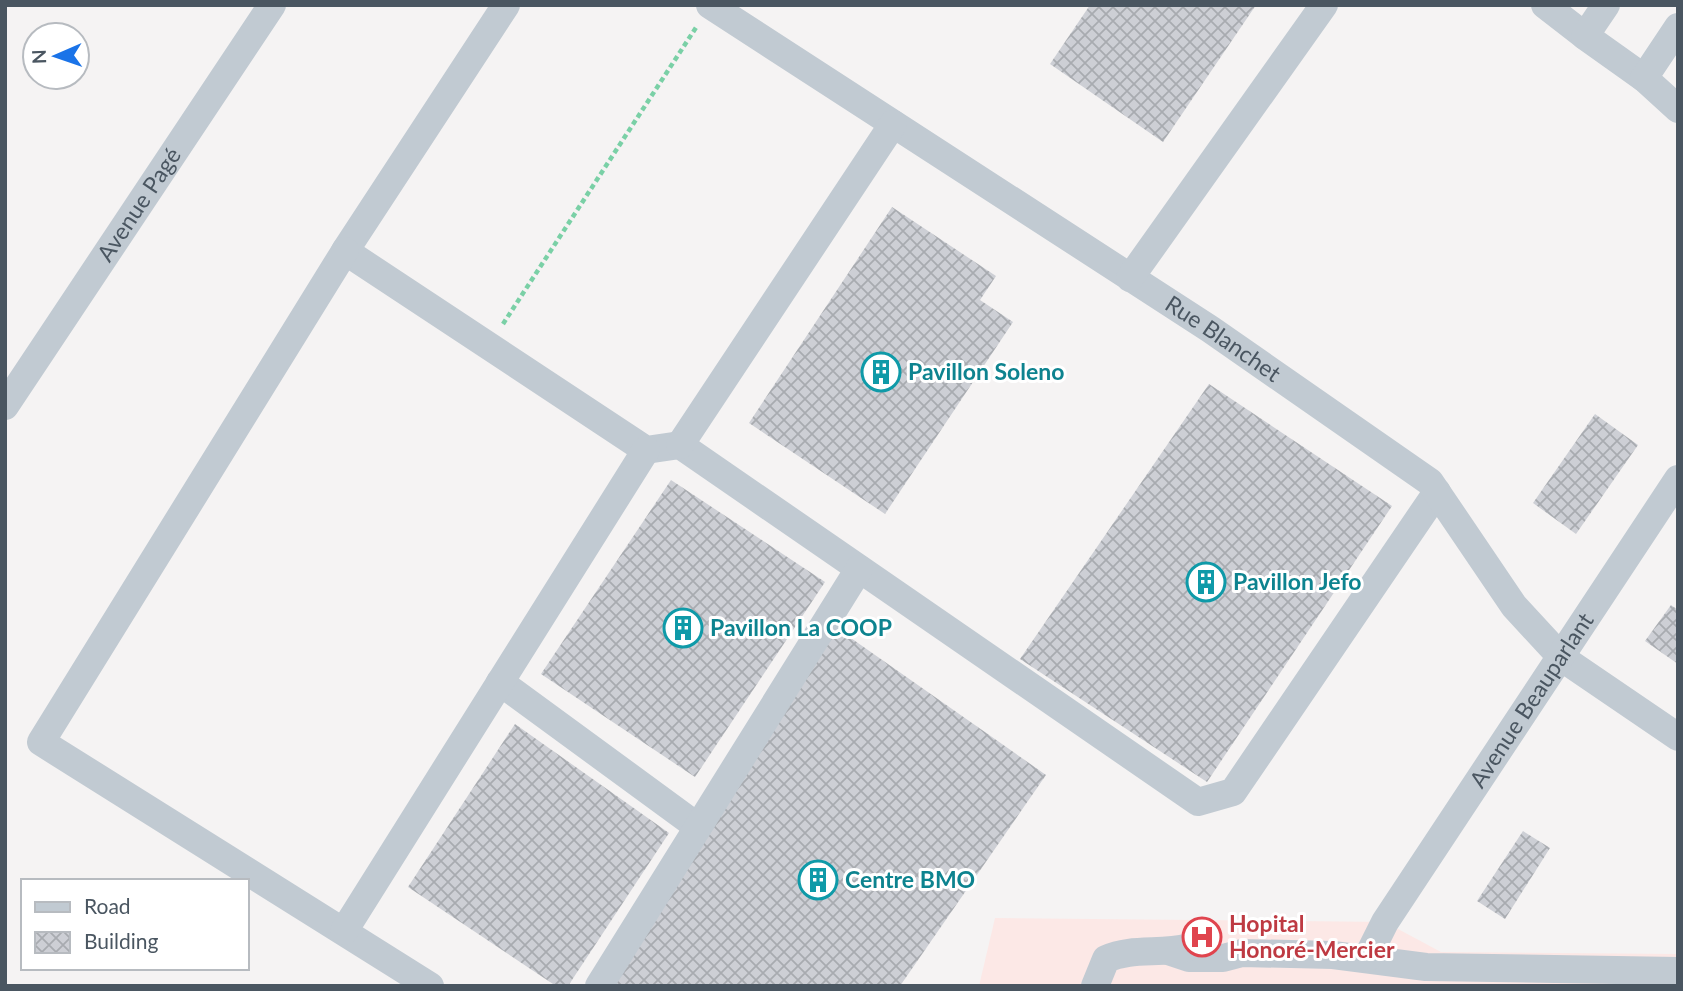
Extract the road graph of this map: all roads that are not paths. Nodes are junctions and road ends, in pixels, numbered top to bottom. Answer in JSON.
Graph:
{"nodes":[{"id":1,"x":272,"y":5,"type":"edge"},
{"id":2,"x":506,"y":5,"type":"edge"},
{"id":3,"x":710,"y":5,"type":"edge"},
{"id":4,"x":1324,"y":5,"type":"edge"},
{"id":5,"x":1545,"y":5,"type":"edge"},
{"id":6,"x":1606,"y":5,"type":"edge"},
{"id":7,"x":1678,"y":27,"type":"edge"},
{"id":8,"x":1585,"y":36,"type":"junction"},
{"id":9,"x":1643,"y":78,"type":"junction"},
{"id":10,"x":1678,"y":109,"type":"edge"},
{"id":11,"x":893,"y":124,"type":"junction"},
{"id":12,"x":345,"y":251,"type":"junction"},
{"id":13,"x":1130,"y":278,"type":"junction"},
{"id":14,"x":5,"y":406,"type":"edge"},
{"id":15,"x":680,"y":445,"type":"junction"},
{"id":16,"x":646,"y":450,"type":"junction"},
{"id":17,"x":1678,"y":479,"type":"edge"},
{"id":18,"x":1437,"y":492,"type":"junction"},
{"id":19,"x":859,"y":569,"type":"junction"},
{"id":20,"x":1562,"y":658,"type":"junction"},
{"id":21,"x":500,"y":682,"type":"junction"},
{"id":22,"x":1678,"y":737,"type":"edge"},
{"id":23,"x":698,"y":827,"type":"junction"},
{"id":24,"x":344,"y":932,"type":"junction"},
{"id":25,"x":1367,"y":958,"type":"junction"},
{"id":26,"x":1678,"y":971,"type":"edge"},
{"id":27,"x":430,"y":986,"type":"edge"},
{"id":28,"x":599,"y":986,"type":"edge"},
{"id":29,"x":1095,"y":986,"type":"edge"}],
"edges":[{"from":1,"to":14,"type":"street","name":"Avenue Pagé"},
{"from":2,"to":12,"type":"street"},
{"from":3,"to":11,"type":"street","name":"Rue Blanchet"},
{"from":4,"to":13,"type":"street"},
{"from":5,"to":8,"type":"street"},
{"from":6,"to":8,"type":"street"},
{"from":7,"to":9,"type":"street"},
{"from":8,"to":9,"type":"street"},
{"from":9,"to":10,"type":"street"},
{"from":11,"to":13,"type":"street","name":"Rue Blanchet"},
{"from":11,"to":15,"type":"street"},
{"from":12,"to":16,"type":"street"},
{"from":12,"to":24,"type":"street"},
{"from":13,"to":18,"type":"street","name":"Rue Blanchet"},
{"from":15,"to":16,"type":"street"},
{"from":15,"to":19,"type":"street"},
{"from":16,"to":21,"type":"street"},
{"from":17,"to":20,"type":"street","name":"Avenue Beauparlant"},
{"from":18,"to":19,"type":"street"},
{"from":18,"to":20,"type":"street","name":"Rue Blanchet"},
{"from":19,"to":23,"type":"street"},
{"from":20,"to":22,"type":"street","name":"Rue Blanchet"},
{"from":20,"to":25,"type":"street","name":"Avenue Beauparlant"},
{"from":21,"to":23,"type":"street"},
{"from":21,"to":24,"type":"street"},
{"from":23,"to":28,"type":"street"},
{"from":24,"to":27,"type":"street"},
{"from":25,"to":26,"type":"street"},
{"from":25,"to":29,"type":"street"}]}
